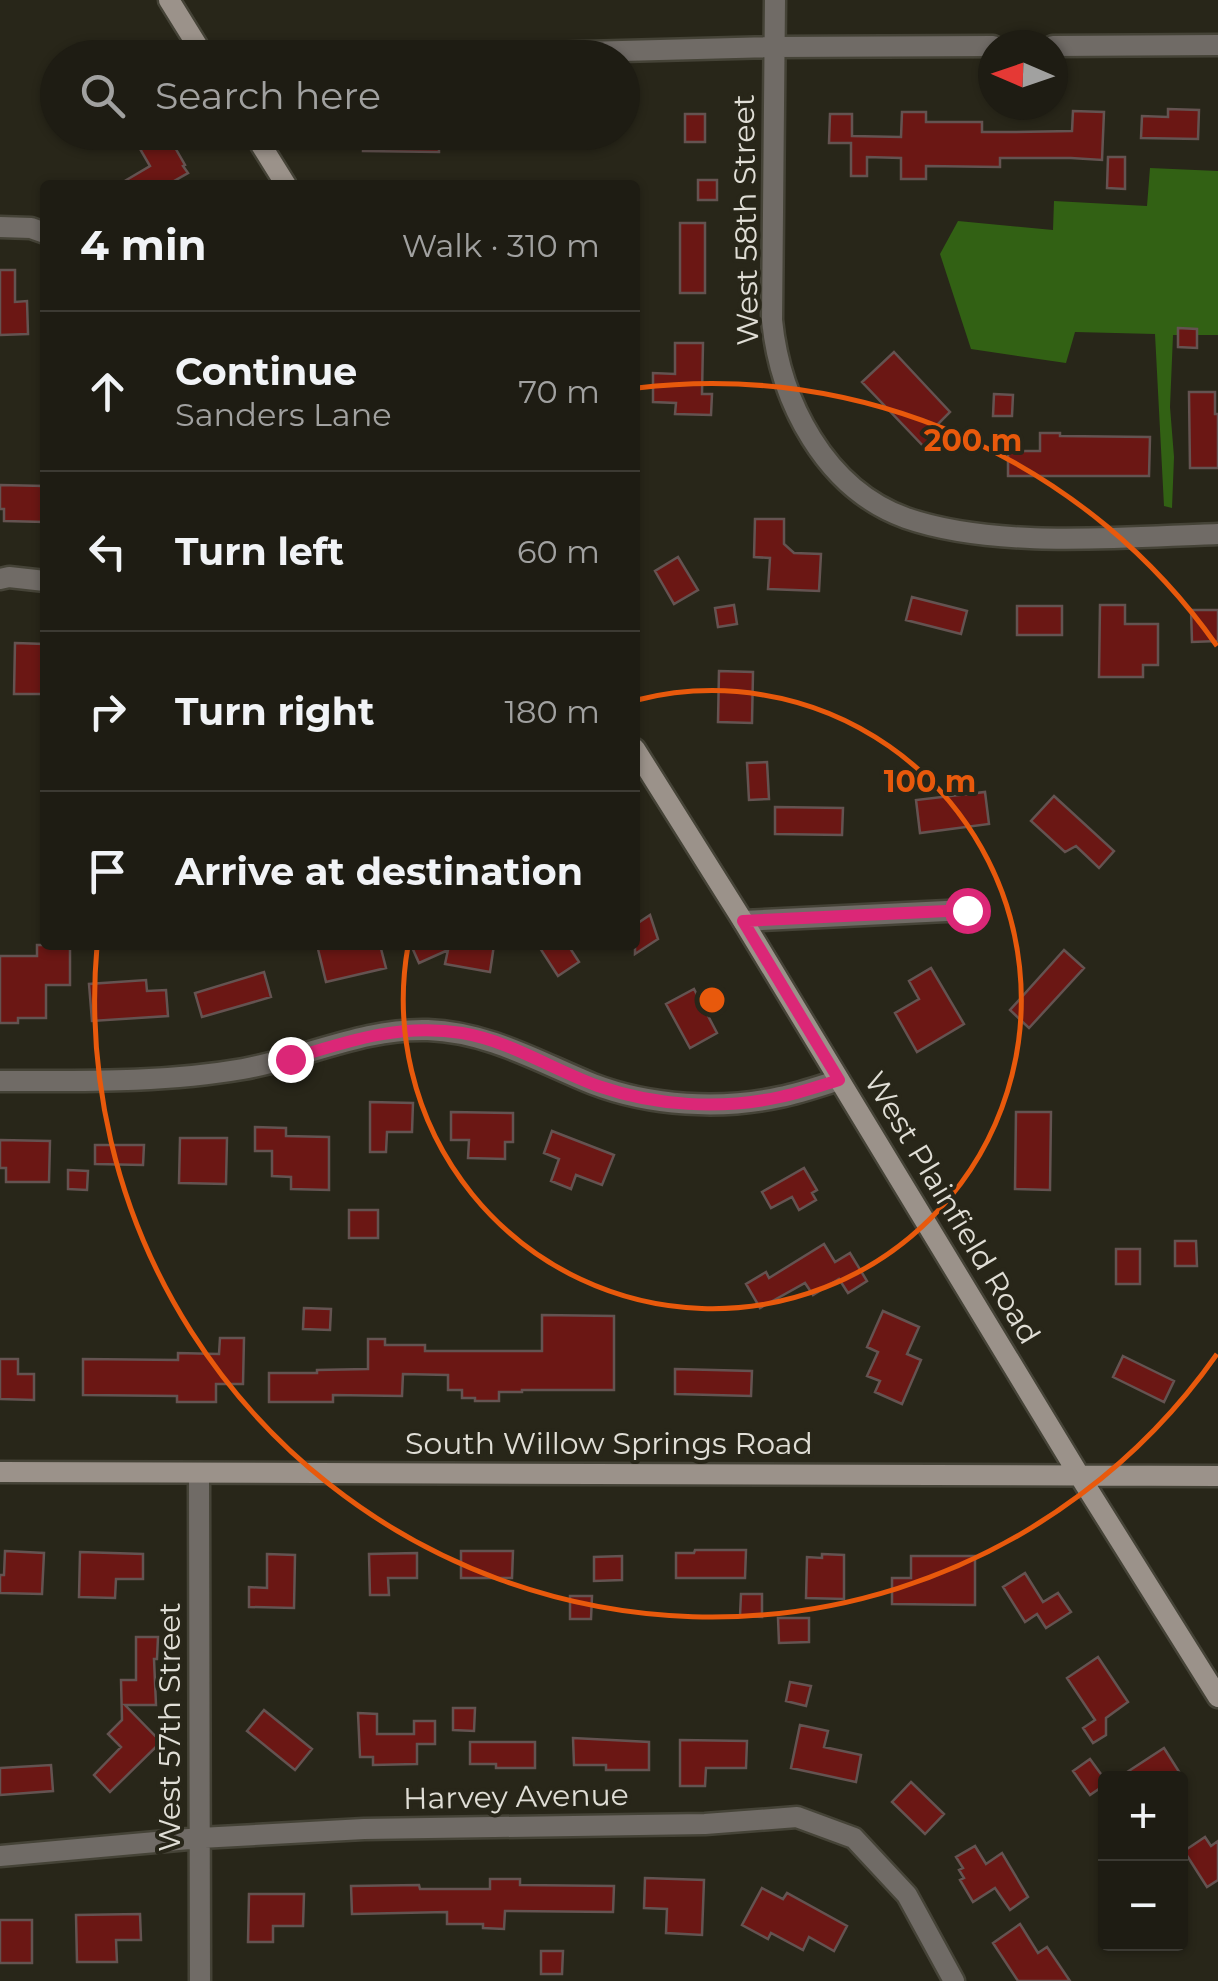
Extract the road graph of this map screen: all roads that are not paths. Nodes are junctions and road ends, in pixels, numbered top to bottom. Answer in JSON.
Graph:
{"nodes":[{"id":1,"x":169,"y":0,"type":"edge"},
{"id":2,"x":775,"y":0,"type":"edge"},
{"id":3,"x":194,"y":40,"type":"edge"},
{"id":4,"x":1218,"y":45,"type":"edge"},
{"id":5,"x":774,"y":46,"type":"junction"},
{"id":6,"x":978,"y":46,"type":"edge"},
{"id":7,"x":1068,"y":46,"type":"edge"},
{"id":8,"x":640,"y":50,"type":"edge"},
{"id":9,"x":264,"y":150,"type":"edge"},
{"id":10,"x":283,"y":180,"type":"edge"},
{"id":11,"x":0,"y":227,"type":"edge"},
{"id":12,"x":40,"y":231,"type":"edge"},
{"id":13,"x":1218,"y":534,"type":"edge"},
{"id":14,"x":0,"y":579,"type":"edge"},
{"id":15,"x":40,"y":580,"type":"edge"},
{"id":16,"x":640,"y":757,"type":"edge"},
{"id":17,"x":967,"y":910,"type":"dead end"},
{"id":18,"x":743,"y":921,"type":"junction"},
{"id":19,"x":839,"y":1080,"type":"junction"},
{"id":20,"x":0,"y":1081,"type":"edge"},
{"id":21,"x":0,"y":1472,"type":"edge"},
{"id":22,"x":200,"y":1473,"type":"junction"},
{"id":23,"x":1080,"y":1476,"type":"junction"},
{"id":24,"x":1218,"y":1476,"type":"edge"},
{"id":25,"x":1218,"y":1697,"type":"edge"},
{"id":26,"x":200,"y":1838,"type":"junction"},
{"id":27,"x":0,"y":1856,"type":"edge"},
{"id":28,"x":200,"y":1981,"type":"edge"},
{"id":29,"x":954,"y":1981,"type":"edge"}],
"edges":[{"from":1,"to":3,"type":"main road"},
{"from":2,"to":5,"type":"street","name":"West 58th Street"},
{"from":4,"to":7,"type":"street"},
{"from":5,"to":6,"type":"street"},
{"from":5,"to":8,"type":"street"},
{"from":5,"to":13,"type":"street","name":"West 58th Street"},
{"from":9,"to":10,"type":"main road"},
{"from":11,"to":12,"type":"street"},
{"from":14,"to":15,"type":"street"},
{"from":16,"to":18,"type":"main road","name":"West Plainfield Road"},
{"from":17,"to":18,"type":"street"},
{"from":18,"to":19,"type":"main road","name":"West Plainfield Road"},
{"from":19,"to":20,"type":"street"},
{"from":19,"to":23,"type":"main road","name":"West Plainfield Road"},
{"from":21,"to":22,"type":"main road","name":"South Willow Springs Road"},
{"from":22,"to":23,"type":"main road","name":"South Willow Springs Road"},
{"from":22,"to":26,"type":"street","name":"West 57th Street"},
{"from":23,"to":24,"type":"main road","name":"South Willow Springs Road"},
{"from":23,"to":25,"type":"main road","name":"West Plainfield Road"},
{"from":26,"to":27,"type":"street","name":"Harvey Avenue"},
{"from":26,"to":28,"type":"street","name":"West 57th Street"},
{"from":26,"to":29,"type":"street","name":"Harvey Avenue"}]}
